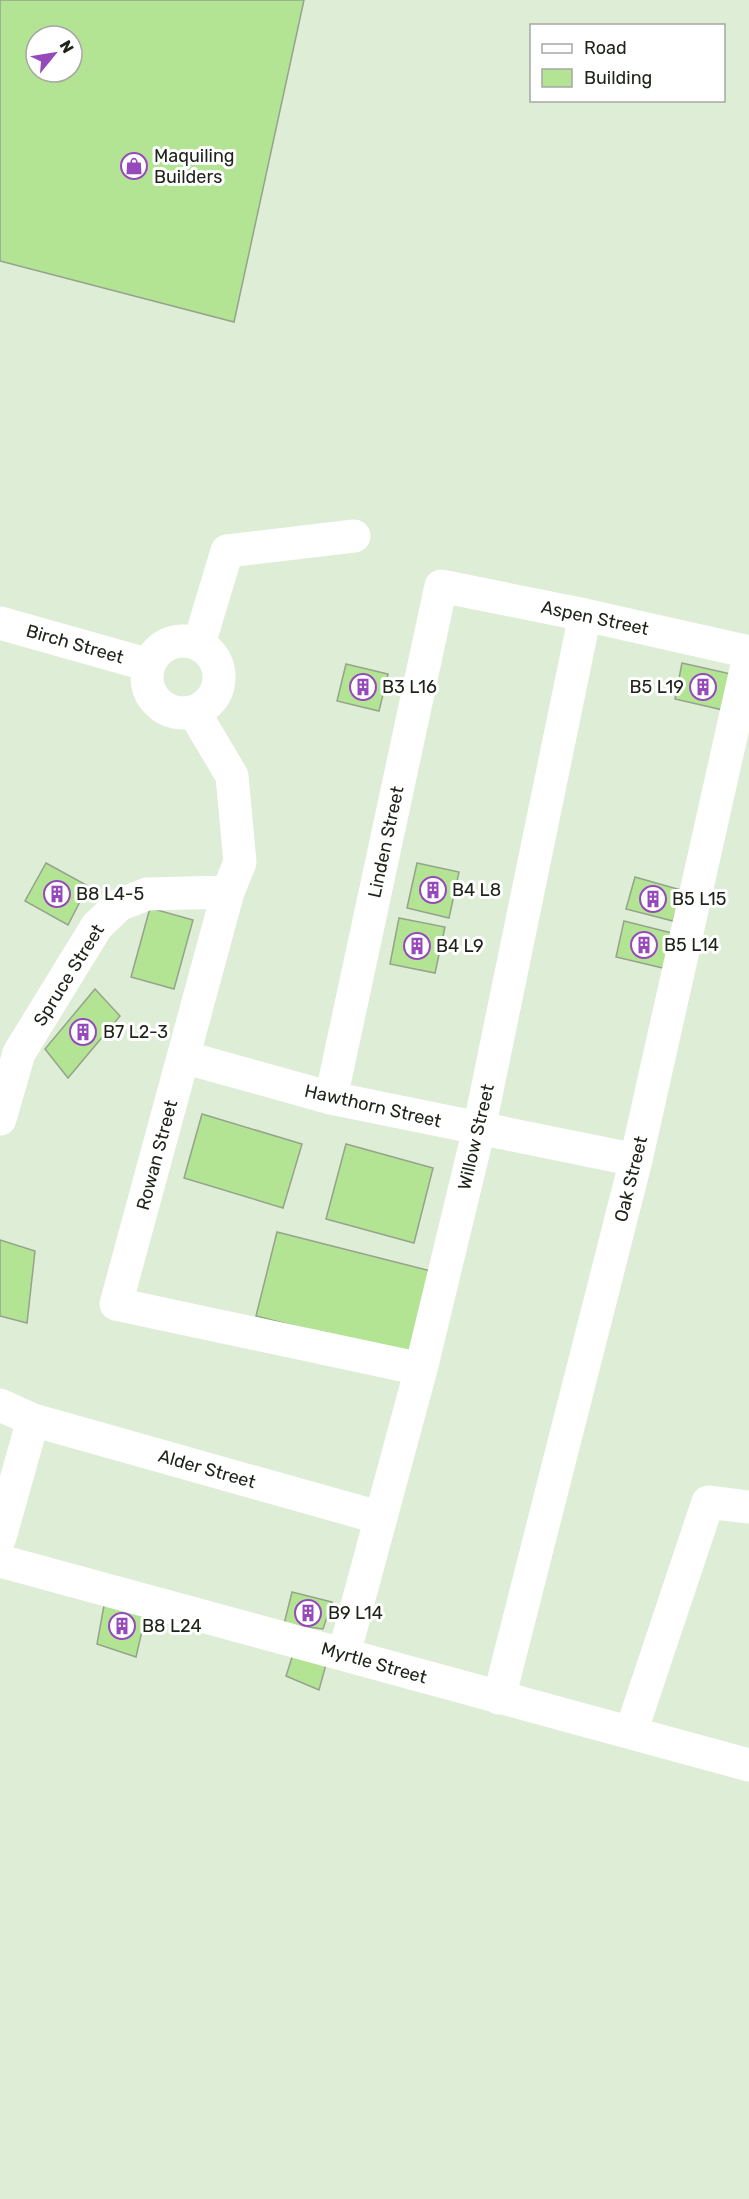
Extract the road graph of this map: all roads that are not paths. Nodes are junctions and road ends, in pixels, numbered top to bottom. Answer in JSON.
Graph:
{"nodes":[{"id":1,"x":354,"y":536,"type":"dead end"},
{"id":2,"x":441,"y":586,"type":"joint"},
{"id":3,"x":585,"y":615,"type":"junction"},
{"id":4,"x":0,"y":623,"type":"edge"},
{"id":5,"x":199,"y":644,"type":"junction"},
{"id":6,"x":749,"y":654,"type":"edge"},
{"id":7,"x":149,"y":665,"type":"junction"},
{"id":8,"x":194,"y":712,"type":"junction"},
{"id":9,"x":228,"y":892,"type":"junction"},
{"id":10,"x":183,"y":1057,"type":"junction"},
{"id":11,"x":331,"y":1098,"type":"junction"},
{"id":12,"x":0,"y":1119,"type":"edge"},
{"id":13,"x":479,"y":1129,"type":"junction"},
{"id":14,"x":636,"y":1160,"type":"junction"},
{"id":15,"x":421,"y":1369,"type":"junction"},
{"id":16,"x":0,"y":1405,"type":"edge"},
{"id":17,"x":33,"y":1420,"type":"junction"},
{"id":18,"x":749,"y":1507,"type":"edge"},
{"id":19,"x":381,"y":1518,"type":"junction"},
{"id":20,"x":0,"y":1537,"type":"edge"},
{"id":21,"x":0,"y":1561,"type":"edge"},
{"id":22,"x":344,"y":1654,"type":"junction"},
{"id":23,"x":499,"y":1698,"type":"junction"},
{"id":24,"x":631,"y":1732,"type":"junction"},
{"id":25,"x":749,"y":1764,"type":"edge"}],
"edges":[{"from":1,"to":5,"type":"street"},
{"from":2,"to":3,"type":"street","name":"Aspen Street"},
{"from":2,"to":11,"type":"street","name":"Linden Street"},
{"from":3,"to":6,"type":"street","name":"Aspen Street"},
{"from":3,"to":13,"type":"street","name":"Willow Street"},
{"from":4,"to":7,"type":"street","name":"Birch Street"},
{"from":5,"to":7,"type":"street"},
{"from":5,"to":8,"type":"street"},
{"from":6,"to":14,"type":"street","name":"Oak Street"},
{"from":7,"to":8,"type":"street"},
{"from":8,"to":9,"type":"street","name":"Rowan Street"},
{"from":9,"to":10,"type":"street","name":"Rowan Street"},
{"from":9,"to":12,"type":"street","name":"Spruce Street"},
{"from":10,"to":11,"type":"street","name":"Hawthorn Street"},
{"from":10,"to":15,"type":"street","name":"Rowan Street"},
{"from":11,"to":13,"type":"street","name":"Hawthorn Street"},
{"from":13,"to":14,"type":"street","name":"Hawthorn Street"},
{"from":13,"to":15,"type":"street","name":"Willow Street"},
{"from":14,"to":23,"type":"street","name":"Oak Street"},
{"from":15,"to":19,"type":"street","name":"Willow Street"},
{"from":16,"to":17,"type":"street"},
{"from":17,"to":19,"type":"street","name":"Alder Street"},
{"from":17,"to":20,"type":"street"},
{"from":18,"to":24,"type":"street"},
{"from":19,"to":22,"type":"street","name":"Willow Street"},
{"from":21,"to":22,"type":"street","name":"Myrtle Street"},
{"from":22,"to":23,"type":"street","name":"Myrtle Street"},
{"from":23,"to":24,"type":"street","name":"Myrtle Street"},
{"from":24,"to":25,"type":"street","name":"Myrtle Street"}]}
